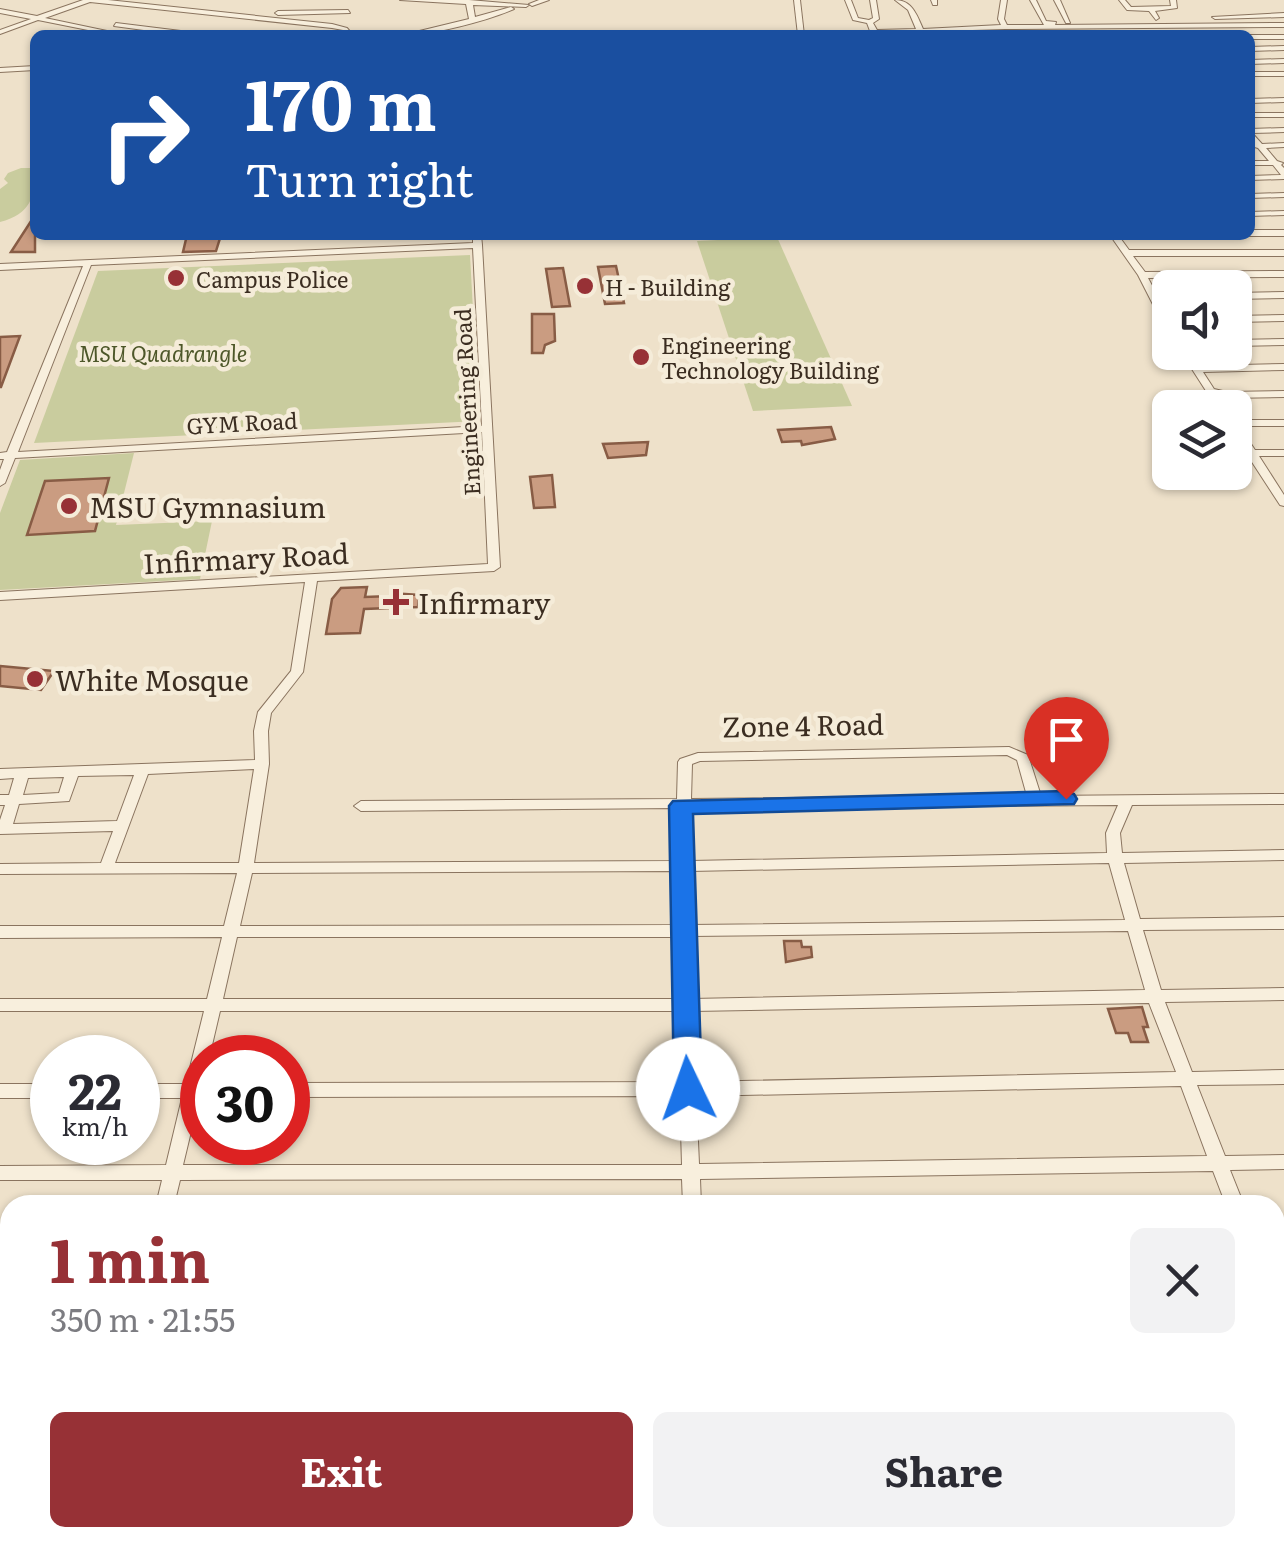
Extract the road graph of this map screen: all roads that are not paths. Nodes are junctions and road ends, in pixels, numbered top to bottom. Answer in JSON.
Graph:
{"nodes":[{"id":1,"x":56,"y":0,"type":"edge"},
{"id":2,"x":92,"y":0,"type":"edge"},
{"id":3,"x":403,"y":0,"type":"edge"},
{"id":4,"x":546,"y":0,"type":"edge"},
{"id":5,"x":797,"y":0,"type":"edge"},
{"id":6,"x":848,"y":0,"type":"edge"},
{"id":7,"x":873,"y":0,"type":"edge"},
{"id":8,"x":898,"y":0,"type":"edge"},
{"id":9,"x":1004,"y":0,"type":"edge"},
{"id":10,"x":1033,"y":0,"type":"edge"},
{"id":11,"x":1057,"y":0,"type":"edge"},
{"id":12,"x":1122,"y":0,"type":"edge"},
{"id":13,"x":1174,"y":0,"type":"edge"},
{"id":14,"x":469,"y":2,"type":"edge"},
{"id":15,"x":76,"y":4,"type":"junction"},
{"id":16,"x":532,"y":4,"type":"dead end"},
{"id":17,"x":158,"y":8,"type":"junction"},
{"id":18,"x":1151,"y":9,"type":"junction"},
{"id":19,"x":0,"y":11,"type":"edge"},
{"id":20,"x":242,"y":12,"type":"junction"},
{"id":21,"x":348,"y":12,"type":"dead end"},
{"id":22,"x":144,"y":14,"type":"dead end"},
{"id":23,"x":1284,"y":15,"type":"edge"},
{"id":24,"x":40,"y":18,"type":"junction"},
{"id":25,"x":133,"y":18,"type":"dead end"},
{"id":26,"x":472,"y":20,"type":"junction"},
{"id":27,"x":870,"y":22,"type":"junction"},
{"id":28,"x":1154,"y":22,"type":"junction"},
{"id":29,"x":304,"y":23,"type":"junction"},
{"id":30,"x":116,"y":24,"type":"junction"},
{"id":31,"x":1062,"y":24,"type":"junction"},
{"id":32,"x":1284,"y":25,"type":"edge"},
{"id":33,"x":1005,"y":27,"type":"junction"},
{"id":34,"x":108,"y":30,"type":"joint"},
{"id":35,"x":160,"y":30,"type":"edge"},
{"id":36,"x":306,"y":30,"type":"edge"},
{"id":37,"x":346,"y":30,"type":"edge"},
{"id":38,"x":428,"y":30,"type":"edge"},
{"id":39,"x":800,"y":30,"type":"edge"},
{"id":40,"x":873,"y":30,"type":"edge"},
{"id":41,"x":920,"y":30,"type":"edge"},
{"id":42,"x":986,"y":30,"type":"edge"},
{"id":43,"x":1157,"y":30,"type":"edge"},
{"id":44,"x":0,"y":32,"type":"edge"},
{"id":45,"x":1284,"y":37,"type":"edge"},
{"id":46,"x":1255,"y":38,"type":"edge"},
{"id":47,"x":1284,"y":48,"type":"edge"},
{"id":48,"x":1255,"y":49,"type":"edge"},
{"id":49,"x":1284,"y":61,"type":"edge"},
{"id":50,"x":1255,"y":62,"type":"edge"},
{"id":51,"x":30,"y":67,"type":"edge"},
{"id":52,"x":0,"y":70,"type":"edge"},
{"id":53,"x":1255,"y":74,"type":"edge"},
{"id":54,"x":1284,"y":74,"type":"edge"},
{"id":55,"x":1284,"y":100,"type":"edge"},
{"id":56,"x":1255,"y":101,"type":"edge"},
{"id":57,"x":1255,"y":115,"type":"edge"},
{"id":58,"x":1284,"y":115,"type":"edge"},
{"id":59,"x":1284,"y":130,"type":"edge"},
{"id":60,"x":1255,"y":133,"type":"edge"},
{"id":61,"x":1284,"y":145,"type":"edge"},
{"id":62,"x":1255,"y":146,"type":"edge"},
{"id":63,"x":1280,"y":163,"type":"edge"},
{"id":64,"x":1284,"y":175,"type":"edge"},
{"id":65,"x":1255,"y":178,"type":"edge"},
{"id":66,"x":1284,"y":195,"type":"edge"},
{"id":67,"x":1255,"y":196,"type":"edge"},
{"id":68,"x":1255,"y":214,"type":"edge"},
{"id":69,"x":1284,"y":214,"type":"edge"},
{"id":70,"x":1255,"y":231,"type":"edge"},
{"id":71,"x":1284,"y":233,"type":"edge"},
{"id":72,"x":282,"y":240,"type":"edge"},
{"id":73,"x":477,"y":240,"type":"edge"},
{"id":74,"x":1117,"y":240,"type":"edge"},
{"id":75,"x":1126,"y":253,"type":"junction"},
{"id":76,"x":1284,"y":253,"type":"edge"},
{"id":77,"x":278,"y":254,"type":"junction"},
{"id":78,"x":88,"y":263,"type":"junction"},
{"id":79,"x":0,"y":267,"type":"edge"},
{"id":80,"x":1284,"y":274,"type":"edge"},
{"id":81,"x":1142,"y":275,"type":"junction"},
{"id":82,"x":1284,"y":295,"type":"edge"},
{"id":83,"x":1152,"y":296,"type":"edge"},
{"id":84,"x":1252,"y":296,"type":"edge"},
{"id":85,"x":1284,"y":318,"type":"edge"},
{"id":86,"x":1252,"y":319,"type":"edge"},
{"id":87,"x":1284,"y":342,"type":"edge"},
{"id":88,"x":1252,"y":343,"type":"edge"},
{"id":89,"x":1252,"y":368,"type":"edge"},
{"id":90,"x":1284,"y":368,"type":"edge"},
{"id":91,"x":1199,"y":370,"type":"edge"},
{"id":92,"x":1214,"y":390,"type":"edge"},
{"id":93,"x":1284,"y":394,"type":"edge"},
{"id":94,"x":1252,"y":396,"type":"edge"},
{"id":95,"x":1284,"y":423,"type":"edge"},
{"id":96,"x":1252,"y":425,"type":"edge"},
{"id":97,"x":487,"y":428,"type":"junction"},
{"id":98,"x":1253,"y":453,"type":"joint"},
{"id":99,"x":1284,"y":453,"type":"edge"},
{"id":100,"x":5,"y":456,"type":"edge"},
{"id":101,"x":0,"y":483,"type":"edge"},
{"id":102,"x":1278,"y":484,"type":"edge"},
{"id":103,"x":1284,"y":503,"type":"edge"},
{"id":104,"x":494,"y":567,"type":"joint"},
{"id":105,"x":312,"y":578,"type":"junction"},
{"id":106,"x":0,"y":596,"type":"edge"},
{"id":107,"x":262,"y":764,"type":"junction"},
{"id":108,"x":143,"y":770,"type":"junction"},
{"id":109,"x":73,"y":772,"type":"junction"},
{"id":110,"x":23,"y":773,"type":"junction"},
{"id":111,"x":0,"y":774,"type":"edge"},
{"id":112,"x":1035,"y":799,"type":"junction"},
{"id":113,"x":1284,"y":799,"type":"edge"},
{"id":114,"x":7,"y":800,"type":"edge"},
{"id":115,"x":1127,"y":800,"type":"junction"},
{"id":116,"x":361,"y":806,"type":"dead end"},
{"id":117,"x":681,"y":806,"type":"junction"},
{"id":118,"x":122,"y":826,"type":"junction"},
{"id":119,"x":2,"y":829,"type":"edge"},
{"id":120,"x":1284,"y":855,"type":"edge"},
{"id":121,"x":1115,"y":858,"type":"junction"},
{"id":122,"x":683,"y":866,"type":"junction"},
{"id":123,"x":0,"y":868,"type":"edge"},
{"id":124,"x":246,"y":868,"type":"junction"},
{"id":125,"x":106,"y":869,"type":"junction"},
{"id":126,"x":1284,"y":923,"type":"edge"},
{"id":127,"x":1133,"y":925,"type":"junction"},
{"id":128,"x":682,"y":931,"type":"junction"},
{"id":129,"x":0,"y":932,"type":"edge"},
{"id":130,"x":232,"y":932,"type":"junction"},
{"id":131,"x":1284,"y":994,"type":"edge"},
{"id":132,"x":1156,"y":998,"type":"junction"},
{"id":133,"x":214,"y":1004,"type":"junction"},
{"id":134,"x":0,"y":1005,"type":"edge"},
{"id":135,"x":684,"y":1005,"type":"junction"},
{"id":136,"x":208,"y":1035,"type":"edge"},
{"id":137,"x":1284,"y":1077,"type":"edge"},
{"id":138,"x":1188,"y":1078,"type":"junction"},
{"id":139,"x":688,"y":1089,"type":"junction"},
{"id":140,"x":310,"y":1090,"type":"edge"},
{"id":141,"x":0,"y":1091,"type":"edge"},
{"id":142,"x":30,"y":1091,"type":"edge"},
{"id":143,"x":180,"y":1149,"type":"edge"},
{"id":144,"x":1284,"y":1162,"type":"edge"},
{"id":145,"x":1222,"y":1165,"type":"junction"},
{"id":146,"x":173,"y":1172,"type":"junction"},
{"id":147,"x":691,"y":1172,"type":"junction"},
{"id":148,"x":0,"y":1174,"type":"edge"},
{"id":149,"x":167,"y":1195,"type":"edge"},
{"id":150,"x":692,"y":1195,"type":"edge"},
{"id":151,"x":1232,"y":1195,"type":"edge"}],
"edges":[{"from":1,"to":15,"type":"street"},
{"from":2,"to":15,"type":"street"},
{"from":2,"to":17,"type":"street"},
{"from":3,"to":14,"type":"street"},
{"from":4,"to":16,"type":"street"},
{"from":5,"to":39,"type":"street"},
{"from":6,"to":27,"type":"street"},
{"from":7,"to":27,"type":"street"},
{"from":8,"to":41,"type":"street"},
{"from":9,"to":33,"type":"street"},
{"from":10,"to":31,"type":"street"},
{"from":11,"to":31,"type":"street"},
{"from":12,"to":18,"type":"street"},
{"from":13,"to":18,"type":"street"},
{"from":14,"to":26,"type":"street"},
{"from":14,"to":26,"type":"street"},
{"from":15,"to":24,"type":"street"},
{"from":17,"to":20,"type":"street"},
{"from":17,"to":22,"type":"street"},
{"from":18,"to":28,"type":"street"},
{"from":19,"to":24,"type":"street"},
{"from":20,"to":21,"type":"street"},
{"from":20,"to":29,"type":"street"},
{"from":23,"to":28,"type":"street"},
{"from":24,"to":34,"type":"street"},
{"from":24,"to":44,"type":"street"},
{"from":25,"to":30,"type":"street"},
{"from":26,"to":38,"type":"street"},
{"from":27,"to":40,"type":"street"},
{"from":28,"to":31,"type":"street"},
{"from":28,"to":32,"type":"street"},
{"from":28,"to":43,"type":"street"},
{"from":29,"to":36,"type":"street"},
{"from":29,"to":37,"type":"street"},
{"from":30,"to":34,"type":"street"},
{"from":30,"to":35,"type":"street"},
{"from":31,"to":33,"type":"street"},
{"from":33,"to":42,"type":"street"},
{"from":45,"to":46,"type":"street"},
{"from":47,"to":48,"type":"street"},
{"from":49,"to":50,"type":"street"},
{"from":51,"to":52,"type":"street"},
{"from":53,"to":54,"type":"street"},
{"from":55,"to":56,"type":"street"},
{"from":57,"to":58,"type":"street"},
{"from":59,"to":60,"type":"street"},
{"from":61,"to":62,"type":"street"},
{"from":62,"to":63,"type":"street"},
{"from":63,"to":64,"type":"street"},
{"from":64,"to":65,"type":"street"},
{"from":66,"to":67,"type":"street"},
{"from":68,"to":69,"type":"street"},
{"from":70,"to":71,"type":"street"},
{"from":72,"to":77,"type":"street"},
{"from":73,"to":77,"type":"street"},
{"from":73,"to":97,"type":"street","name":"Engineering Road"},
{"from":74,"to":75,"type":"street"},
{"from":75,"to":76,"type":"street"},
{"from":75,"to":81,"type":"street"},
{"from":77,"to":78,"type":"street"},
{"from":78,"to":79,"type":"street"},
{"from":78,"to":100,"type":"street"},
{"from":80,"to":81,"type":"street"},
{"from":81,"to":83,"type":"street"},
{"from":82,"to":84,"type":"street"},
{"from":85,"to":86,"type":"street"},
{"from":87,"to":88,"type":"street"},
{"from":89,"to":90,"type":"street"},
{"from":91,"to":92,"type":"street"},
{"from":93,"to":94,"type":"street"},
{"from":95,"to":96,"type":"street"},
{"from":97,"to":100,"type":"street","name":"GYM Road"},
{"from":97,"to":104,"type":"street","name":"Engineering Road"},
{"from":98,"to":99,"type":"street"},
{"from":98,"to":102,"type":"street"},
{"from":100,"to":101,"type":"street"},
{"from":102,"to":103,"type":"street"},
{"from":104,"to":105,"type":"street","name":"Infirmary Road"},
{"from":105,"to":106,"type":"street","name":"Infirmary Road"},
{"from":105,"to":107,"type":"street"},
{"from":107,"to":108,"type":"street"},
{"from":107,"to":124,"type":"street"},
{"from":108,"to":109,"type":"street"},
{"from":108,"to":118,"type":"street"},
{"from":109,"to":110,"type":"street"},
{"from":109,"to":114,"type":"street"},
{"from":110,"to":111,"type":"street"},
{"from":110,"to":114,"type":"street"},
{"from":112,"to":115,"type":"street"},
{"from":112,"to":117,"type":"street"},
{"from":112,"to":117,"type":"street","name":"Zone 4 Road"},
{"from":113,"to":115,"type":"street"},
{"from":114,"to":119,"type":"street"},
{"from":115,"to":121,"type":"street"},
{"from":116,"to":117,"type":"street"},
{"from":117,"to":122,"type":"street","name":"Zone 4 Road"},
{"from":118,"to":119,"type":"street"},
{"from":118,"to":125,"type":"street"},
{"from":120,"to":121,"type":"street"},
{"from":121,"to":122,"type":"street"},
{"from":121,"to":127,"type":"street"},
{"from":122,"to":124,"type":"street"},
{"from":122,"to":128,"type":"street","name":"Zone 4 Road"},
{"from":123,"to":125,"type":"street"},
{"from":124,"to":125,"type":"street"},
{"from":124,"to":130,"type":"street"},
{"from":126,"to":127,"type":"street"},
{"from":127,"to":128,"type":"street"},
{"from":127,"to":132,"type":"street"},
{"from":128,"to":130,"type":"street"},
{"from":128,"to":135,"type":"street","name":"Zone 4 Road"},
{"from":129,"to":130,"type":"street"},
{"from":130,"to":133,"type":"street"},
{"from":131,"to":132,"type":"street"},
{"from":132,"to":135,"type":"street"},
{"from":132,"to":138,"type":"street"},
{"from":133,"to":134,"type":"street"},
{"from":133,"to":135,"type":"street"},
{"from":133,"to":136,"type":"street"},
{"from":135,"to":139,"type":"street","name":"Zone 4 Road"},
{"from":137,"to":138,"type":"street"},
{"from":138,"to":139,"type":"street"},
{"from":138,"to":145,"type":"street"},
{"from":139,"to":140,"type":"street"},
{"from":139,"to":147,"type":"street","name":"Zone 4 Road"},
{"from":141,"to":142,"type":"street"},
{"from":143,"to":146,"type":"street"},
{"from":144,"to":145,"type":"street"},
{"from":145,"to":147,"type":"street"},
{"from":145,"to":151,"type":"street"},
{"from":146,"to":147,"type":"street"},
{"from":146,"to":148,"type":"street"},
{"from":146,"to":149,"type":"street"},
{"from":147,"to":150,"type":"street","name":"Zone 4 Road"}]}
